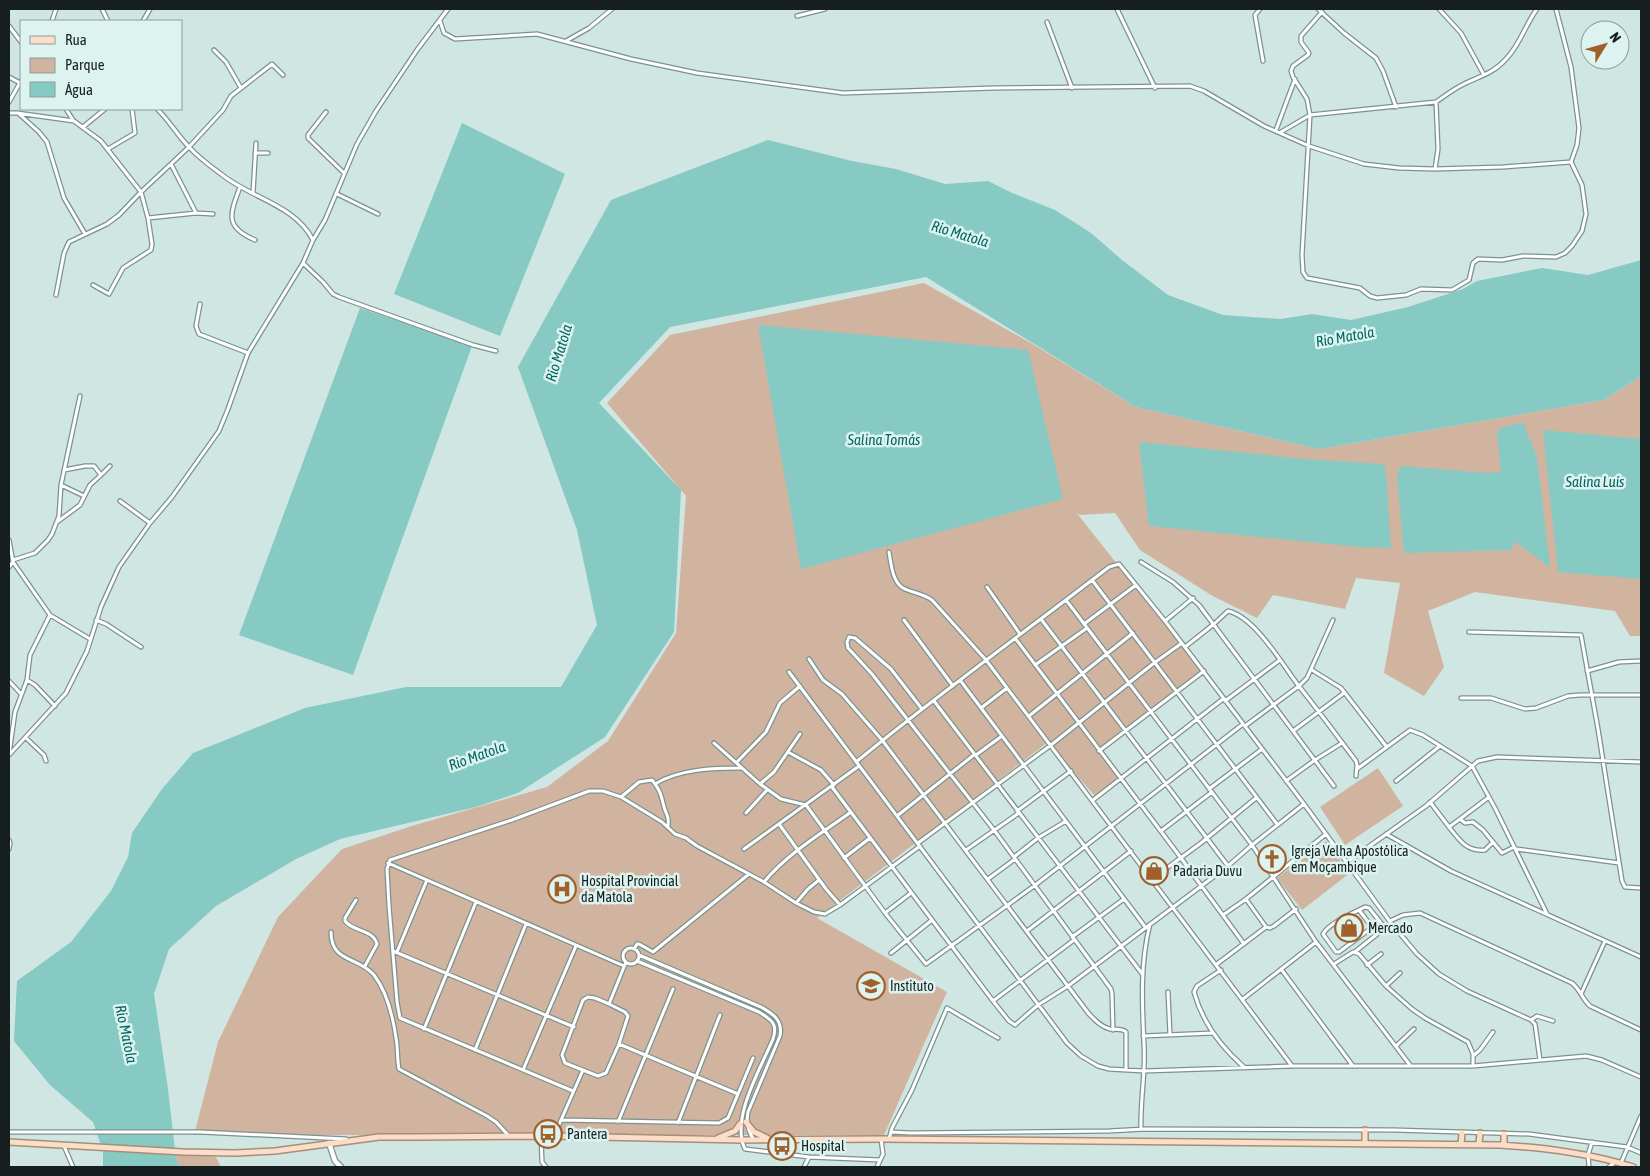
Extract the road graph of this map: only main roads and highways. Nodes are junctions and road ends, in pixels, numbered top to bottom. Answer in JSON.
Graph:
{"nodes":[{"id":1,"x":746,"y":1122,"type":"road end"},
{"id":2,"x":740,"y":1124,"type":"road end"},
{"id":3,"x":1365,"y":1130,"type":"road end"},
{"id":4,"x":1462,"y":1133,"type":"road end"},
{"id":5,"x":1480,"y":1133,"type":"road end"},
{"id":6,"x":1504,"y":1134,"type":"road end"},
{"id":7,"x":713,"y":1139,"type":"junction"},
{"id":8,"x":772,"y":1140,"type":"junction"},
{"id":9,"x":9,"y":1142,"type":"edge"},
{"id":10,"x":329,"y":1143,"type":"junction"},
{"id":11,"x":1365,"y":1144,"type":"junction"},
{"id":12,"x":1461,"y":1144,"type":"junction"},
{"id":13,"x":1479,"y":1144,"type":"junction"},
{"id":14,"x":1504,"y":1145,"type":"junction"},
{"id":15,"x":341,"y":1167,"type":"edge"},
{"id":16,"x":1633,"y":1167,"type":"edge"}],
"edges":[{"from":1,"to":8,"type":"main road"},
{"from":2,"to":7,"type":"main road"},
{"from":3,"to":11,"type":"main road"},
{"from":4,"to":12,"type":"main road"},
{"from":5,"to":13,"type":"main road"},
{"from":6,"to":14,"type":"main road"},
{"from":7,"to":8,"type":"main road"},
{"from":7,"to":10,"type":"main road"},
{"from":8,"to":11,"type":"main road"},
{"from":9,"to":10,"type":"main road"},
{"from":10,"to":15,"type":"main road"},
{"from":11,"to":12,"type":"main road"},
{"from":12,"to":13,"type":"main road"},
{"from":13,"to":14,"type":"main road"},
{"from":14,"to":16,"type":"main road"}]}
